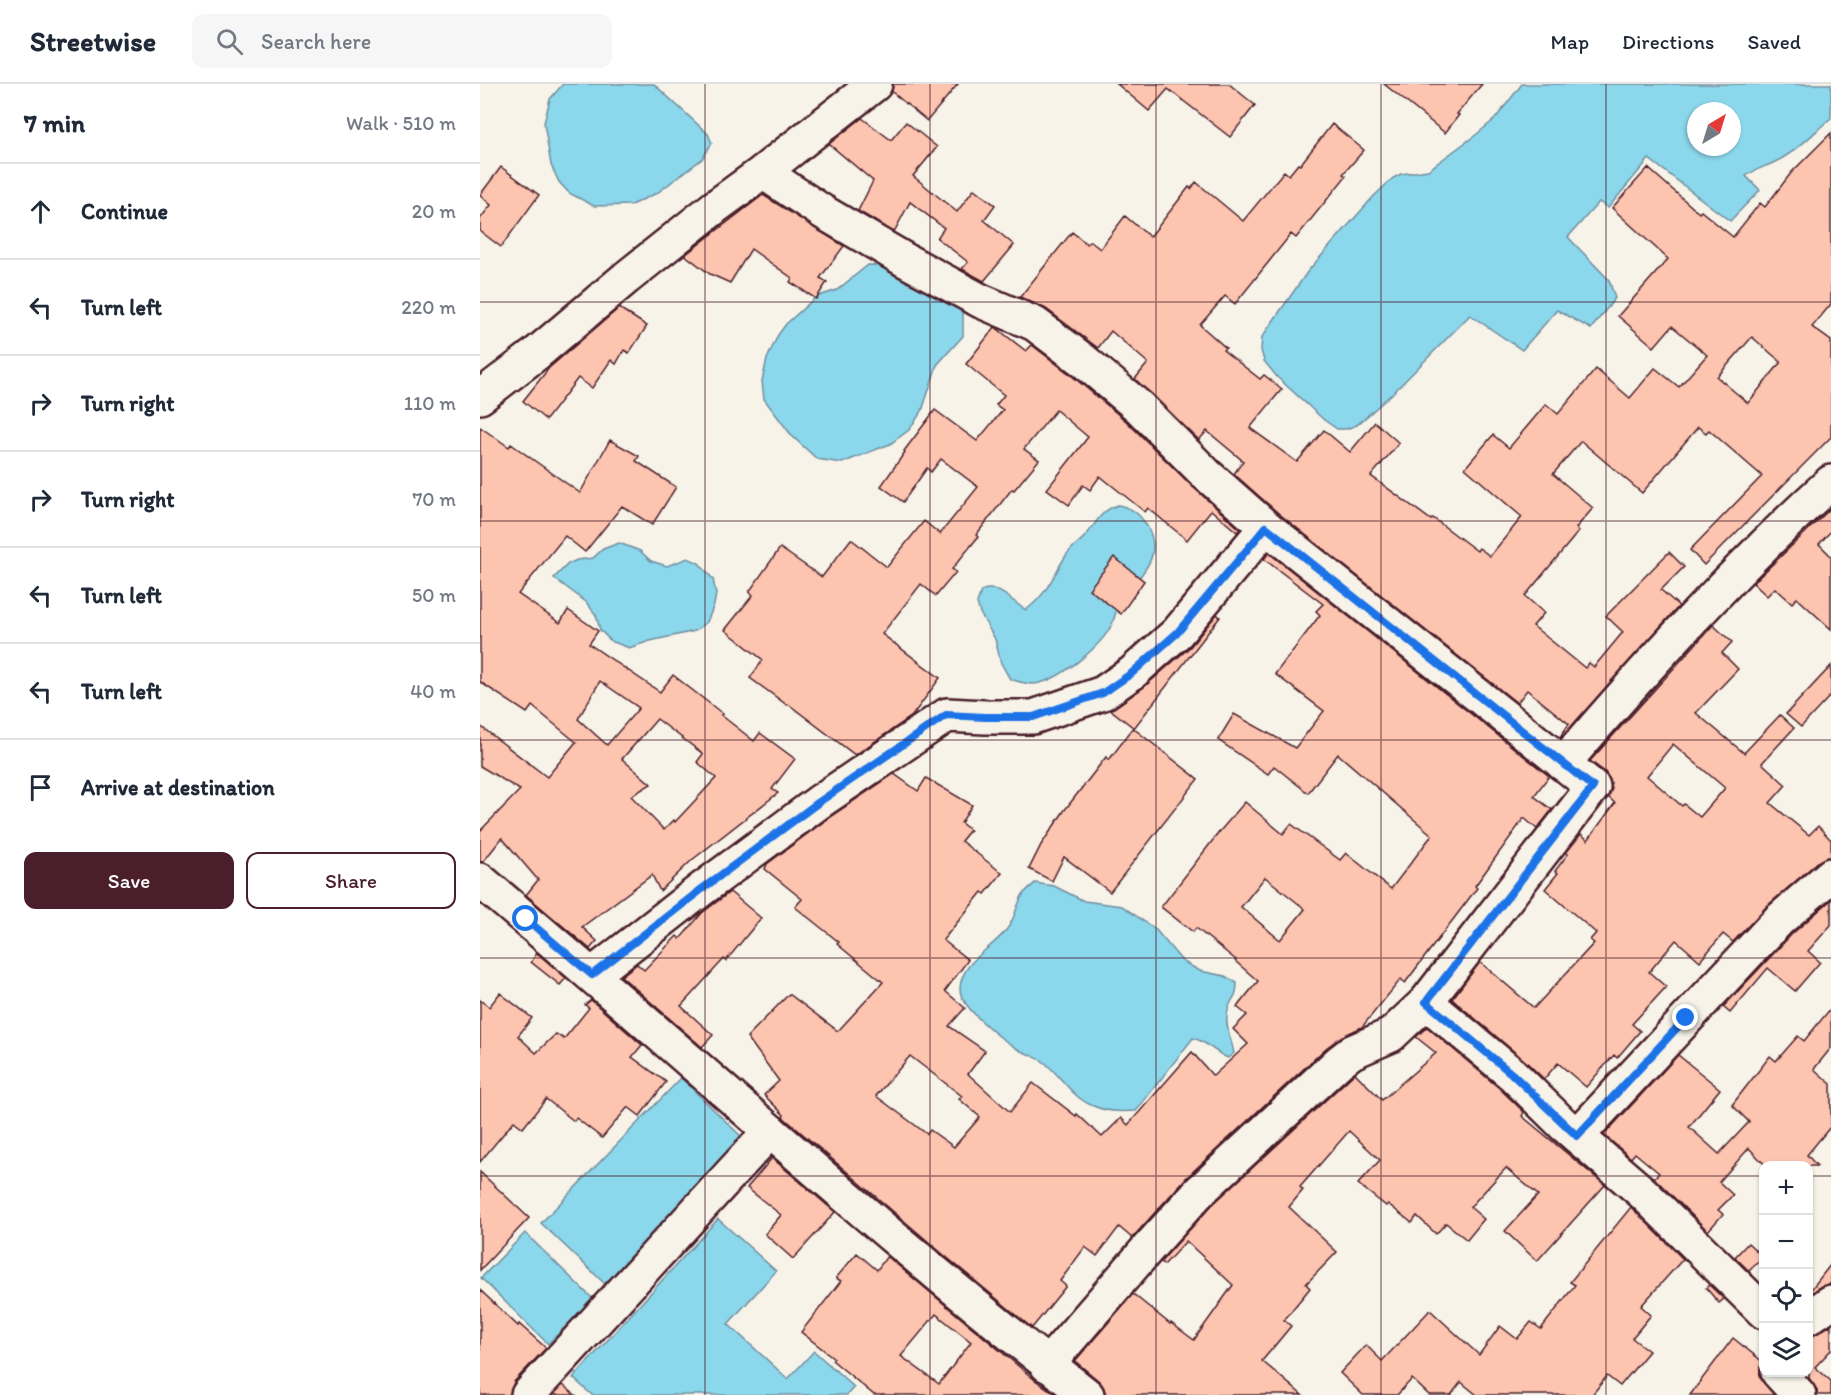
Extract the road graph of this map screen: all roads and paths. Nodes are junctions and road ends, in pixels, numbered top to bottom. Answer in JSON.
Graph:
{"nodes":[{"id":1,"x":875,"y":84,"type":"edge"},
{"id":2,"x":763,"y":172,"type":"junction"},
{"id":3,"x":480,"y":397,"type":"edge"},
{"id":4,"x":1831,"y":482,"type":"edge"},
{"id":5,"x":1266,"y":527,"type":"junction"},
{"id":6,"x":1563,"y":764,"type":"junction"},
{"id":7,"x":1831,"y":875,"type":"edge"},
{"id":8,"x":480,"y":880,"type":"edge"},
{"id":9,"x":592,"y":975,"type":"junction"},
{"id":10,"x":1426,"y":1002,"type":"junction"},
{"id":11,"x":770,"y":1131,"type":"junction"},
{"id":12,"x":1577,"y":1136,"type":"junction"},
{"id":13,"x":1831,"y":1302,"type":"edge"},
{"id":14,"x":1759,"y":1307,"type":"edge"},
{"id":15,"x":1813,"y":1314,"type":"edge"},
{"id":16,"x":1047,"y":1365,"type":"junction"},
{"id":17,"x":1783,"y":1377,"type":"edge"},
{"id":18,"x":528,"y":1395,"type":"edge"},
{"id":19,"x":1087,"y":1395,"type":"edge"},
{"id":20,"x":1799,"y":1395,"type":"edge"}],
"edges":[{"from":1,"to":2,"type":"street"},
{"from":2,"to":3,"type":"street"},
{"from":2,"to":5,"type":"street"},
{"from":4,"to":6,"type":"street"},
{"from":5,"to":6,"type":"street"},
{"from":5,"to":9,"type":"street"},
{"from":6,"to":10,"type":"street"},
{"from":7,"to":12,"type":"street"},
{"from":8,"to":9,"type":"street"},
{"from":9,"to":11,"type":"street"},
{"from":10,"to":12,"type":"street"},
{"from":10,"to":16,"type":"street"},
{"from":11,"to":16,"type":"street"},
{"from":11,"to":18,"type":"street"},
{"from":12,"to":14,"type":"street"},
{"from":13,"to":15,"type":"street"},
{"from":16,"to":19,"type":"street"},
{"from":17,"to":20,"type":"street"}]}
